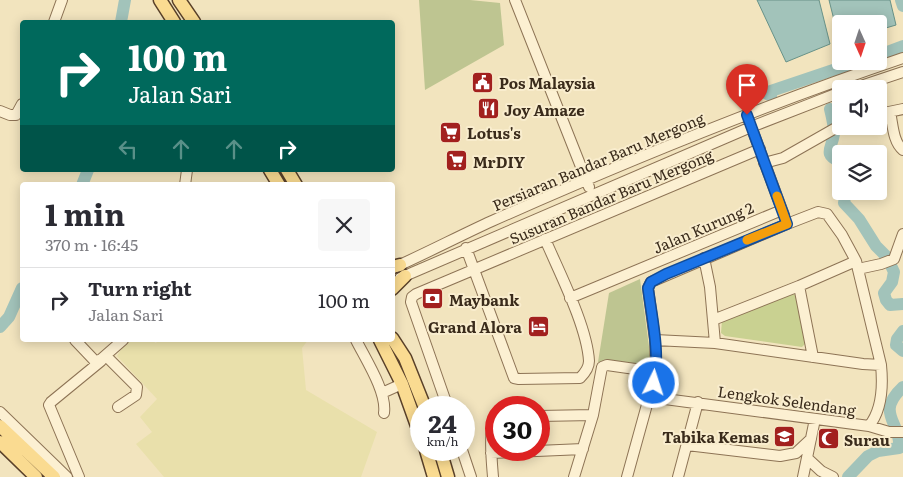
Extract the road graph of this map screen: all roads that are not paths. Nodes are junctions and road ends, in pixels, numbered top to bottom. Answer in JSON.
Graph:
{"nodes":[{"id":1,"x":62,"y":0,"type":"edge"},
{"id":2,"x":160,"y":0,"type":"edge"},
{"id":3,"x":179,"y":0,"type":"edge"},
{"id":4,"x":514,"y":0,"type":"edge"},
{"id":5,"x":55,"y":20,"type":"edge"},
{"id":6,"x":173,"y":20,"type":"edge"},
{"id":7,"x":193,"y":20,"type":"edge"},
{"id":8,"x":903,"y":58,"type":"edge"},
{"id":9,"x":903,"y":72,"type":"edge"},
{"id":10,"x":879,"y":80,"type":"edge"},
{"id":11,"x":832,"y":96,"type":"edge"},
{"id":12,"x":20,"y":108,"type":"edge"},
{"id":13,"x":903,"y":109,"type":"edge"},
{"id":14,"x":0,"y":111,"type":"edge"},
{"id":15,"x":890,"y":112,"type":"junction"},
{"id":16,"x":887,"y":113,"type":"edge"},
{"id":17,"x":747,"y":115,"type":"junction"},
{"id":18,"x":751,"y":127,"type":"junction"},
{"id":19,"x":832,"y":131,"type":"edge"},
{"id":20,"x":760,"y":150,"type":"junction"},
{"id":21,"x":903,"y":150,"type":"edge"},
{"id":22,"x":764,"y":162,"type":"junction"},
{"id":23,"x":587,"y":181,"type":"junction"},
{"id":24,"x":592,"y":194,"type":"junction"},
{"id":25,"x":782,"y":210,"type":"junction"},
{"id":26,"x":787,"y":224,"type":"junction"},
{"id":27,"x":903,"y":234,"type":"edge"},
{"id":28,"x":545,"y":240,"type":"junction"},
{"id":29,"x":466,"y":248,"type":"junction"},
{"id":30,"x":704,"y":258,"type":"junction"},
{"id":31,"x":857,"y":265,"type":"junction"},
{"id":32,"x":397,"y":269,"type":"edge"},
{"id":33,"x":474,"y":269,"type":"junction"},
{"id":34,"x":799,"y":286,"type":"junction"},
{"id":35,"x":570,"y":298,"type":"junction"},
{"id":36,"x":713,"y":320,"type":"junction"},
{"id":37,"x":655,"y":340,"type":"junction"},
{"id":38,"x":77,"y":342,"type":"edge"},
{"id":39,"x":121,"y":342,"type":"edge"},
{"id":40,"x":357,"y":342,"type":"edge"},
{"id":41,"x":381,"y":342,"type":"edge"},
{"id":42,"x":395,"y":342,"type":"edge"},
{"id":43,"x":715,"y":342,"type":"junction"},
{"id":44,"x":813,"y":357,"type":"junction"},
{"id":45,"x":104,"y":359,"type":"junction"},
{"id":46,"x":881,"y":365,"type":"junction"},
{"id":47,"x":656,"y":372,"type":"junction"},
{"id":48,"x":402,"y":384,"type":"junction"},
{"id":49,"x":382,"y":393,"type":"junction"},
{"id":50,"x":420,"y":396,"type":"edge"},
{"id":51,"x":444,"y":396,"type":"edge"},
{"id":52,"x":650,"y":397,"type":"junction"},
{"id":53,"x":698,"y":402,"type":"junction"},
{"id":54,"x":410,"y":406,"type":"edge"},
{"id":55,"x":118,"y":407,"type":"dead end"},
{"id":56,"x":0,"y":412,"type":"edge"},
{"id":57,"x":384,"y":413,"type":"dead end"},
{"id":58,"x":593,"y":415,"type":"junction"},
{"id":59,"x":550,"y":416,"type":"edge"},
{"id":60,"x":815,"y":419,"type":"junction"},
{"id":61,"x":0,"y":426,"type":"edge"},
{"id":62,"x":870,"y":426,"type":"junction"},
{"id":63,"x":903,"y":432,"type":"edge"},
{"id":64,"x":811,"y":440,"type":"junction"},
{"id":65,"x":0,"y":442,"type":"edge"},
{"id":66,"x":687,"y":444,"type":"junction"},
{"id":67,"x":582,"y":449,"type":"junction"},
{"id":68,"x":550,"y":450,"type":"edge"},
{"id":69,"x":807,"y":458,"type":"junction"},
{"id":70,"x":429,"y":461,"type":"edge"},
{"id":71,"x":443,"y":461,"type":"edge"},
{"id":72,"x":466,"y":461,"type":"edge"},
{"id":73,"x":492,"y":461,"type":"edge"},
{"id":74,"x":36,"y":477,"type":"edge"},
{"id":75,"x":54,"y":477,"type":"edge"},
{"id":76,"x":68,"y":477,"type":"edge"},
{"id":77,"x":79,"y":477,"type":"edge"},
{"id":78,"x":434,"y":477,"type":"edge"},
{"id":79,"x":448,"y":477,"type":"edge"},
{"id":80,"x":471,"y":477,"type":"edge"},
{"id":81,"x":493,"y":477,"type":"edge"},
{"id":82,"x":574,"y":477,"type":"edge"},
{"id":83,"x":627,"y":477,"type":"edge"},
{"id":84,"x":678,"y":477,"type":"edge"},
{"id":85,"x":803,"y":477,"type":"edge"},
{"id":86,"x":833,"y":477,"type":"edge"}],
"edges":[{"from":1,"to":5,"type":"street"},
{"from":2,"to":6,"type":"main road"},
{"from":3,"to":7,"type":"main road"},
{"from":4,"to":23,"type":"street"},
{"from":8,"to":17,"type":"street","name":"Persiaran Bandar Baru Mergong"},
{"from":9,"to":10,"type":"street"},
{"from":11,"to":18,"type":"street","name":"Persiaran Bandar Baru Mergong"},
{"from":12,"to":14,"type":"street"},
{"from":13,"to":15,"type":"street"},
{"from":15,"to":16,"type":"street"},
{"from":15,"to":21,"type":"street"},
{"from":17,"to":18,"type":"street"},
{"from":17,"to":23,"type":"street","name":"Persiaran Bandar Baru Mergong"},
{"from":18,"to":20,"type":"street"},
{"from":18,"to":24,"type":"street","name":"Persiaran Bandar Baru Mergong"},
{"from":19,"to":22,"type":"street"},
{"from":20,"to":22,"type":"street"},
{"from":20,"to":28,"type":"street","name":"Susuran Bandar Baru Mergong"},
{"from":22,"to":25,"type":"street"},
{"from":23,"to":24,"type":"street"},
{"from":23,"to":32,"type":"street","name":"Persiaran Bandar Baru Mergong"},
{"from":24,"to":29,"type":"street","name":"Persiaran Bandar Baru Mergong"},
{"from":25,"to":26,"type":"street"},
{"from":25,"to":35,"type":"street","name":"Jalan Kurung 2"},
{"from":26,"to":30,"type":"street"},
{"from":26,"to":31,"type":"street","name":"Lengkok Selendang"},
{"from":27,"to":31,"type":"street"},
{"from":28,"to":33,"type":"street","name":"Susuran Bandar Baru Mergong"},
{"from":28,"to":35,"type":"street"},
{"from":29,"to":32,"type":"street","name":"Persiaran Bandar Baru Mergong"},
{"from":29,"to":33,"type":"street"},
{"from":30,"to":36,"type":"street"},
{"from":30,"to":37,"type":"street"},
{"from":31,"to":34,"type":"street"},
{"from":31,"to":46,"type":"street","name":"Lengkok Selendang"},
{"from":33,"to":35,"type":"street"},
{"from":33,"to":51,"type":"street","name":"Susuran Bandar Baru Mergong"},
{"from":34,"to":36,"type":"street"},
{"from":34,"to":44,"type":"street"},
{"from":36,"to":43,"type":"street"},
{"from":37,"to":43,"type":"street"},
{"from":37,"to":47,"type":"street"},
{"from":38,"to":45,"type":"street"},
{"from":39,"to":45,"type":"street"},
{"from":40,"to":49,"type":"street"},
{"from":41,"to":48,"type":"main road"},
{"from":42,"to":50,"type":"main road"},
{"from":43,"to":44,"type":"street"},
{"from":44,"to":46,"type":"street"},
{"from":45,"to":55,"type":"street"},
{"from":45,"to":77,"type":"street"},
{"from":46,"to":62,"type":"street","name":"Lengkok Selendang"},
{"from":47,"to":52,"type":"street"},
{"from":47,"to":58,"type":"street"},
{"from":48,"to":49,"type":"street"},
{"from":48,"to":54,"type":"main road"},
{"from":49,"to":57,"type":"street"},
{"from":52,"to":53,"type":"street","name":"Lengkok Selendang"},
{"from":52,"to":83,"type":"street"},
{"from":53,"to":60,"type":"street","name":"Lengkok Selendang"},
{"from":53,"to":66,"type":"street"},
{"from":56,"to":76,"type":"street"},
{"from":58,"to":59,"type":"street"},
{"from":58,"to":67,"type":"street"},
{"from":60,"to":62,"type":"street","name":"Lengkok Selendang"},
{"from":60,"to":64,"type":"street"},
{"from":61,"to":75,"type":"main road"},
{"from":62,"to":63,"type":"street"},
{"from":64,"to":66,"type":"street"},
{"from":64,"to":69,"type":"street"},
{"from":65,"to":74,"type":"main road"},
{"from":66,"to":84,"type":"street"},
{"from":67,"to":68,"type":"street"},
{"from":67,"to":82,"type":"street"},
{"from":69,"to":85,"type":"street"},
{"from":69,"to":86,"type":"street"},
{"from":70,"to":78,"type":"main road"},
{"from":71,"to":79,"type":"main road"},
{"from":72,"to":80,"type":"street"},
{"from":73,"to":81,"type":"street"}]}
